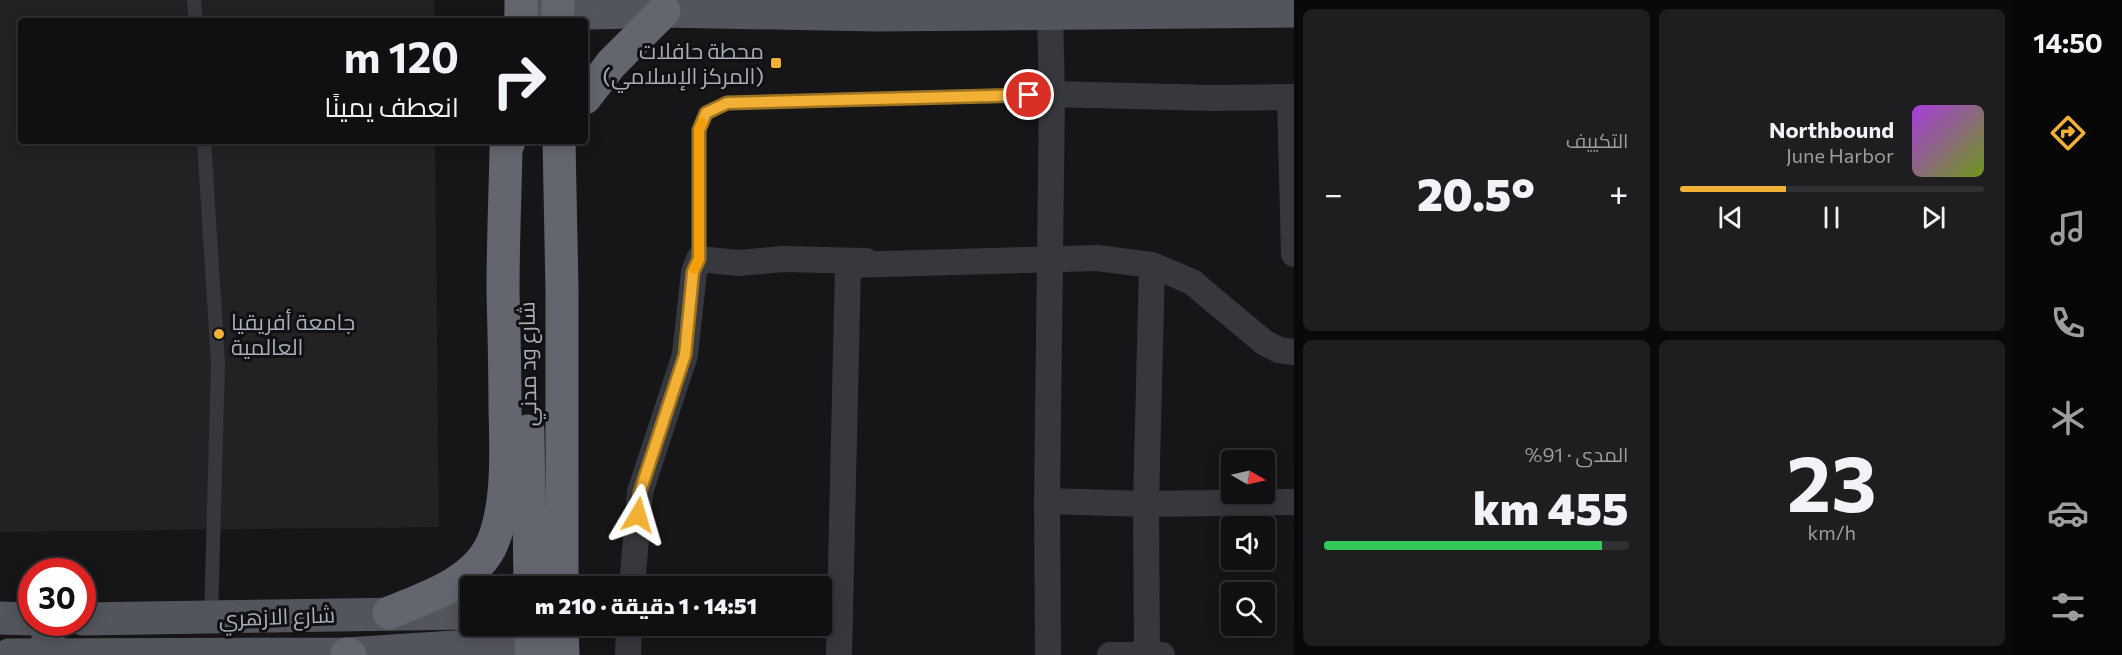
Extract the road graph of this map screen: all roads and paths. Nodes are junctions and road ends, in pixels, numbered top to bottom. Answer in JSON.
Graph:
{"nodes":[{"id":1,"x":194,"y":0,"type":"edge"},
{"id":2,"x":664,"y":11,"type":"junction"},
{"id":3,"x":1294,"y":11,"type":"edge"},
{"id":4,"x":521,"y":12,"type":"edge"},
{"id":5,"x":558,"y":12,"type":"edge"},
{"id":6,"x":1050,"y":14,"type":"junction"},
{"id":7,"x":196,"y":18,"type":"edge"},
{"id":8,"x":588,"y":94,"type":"edge"},
{"id":9,"x":1052,"y":94,"type":"junction"},
{"id":10,"x":1292,"y":97,"type":"edge"},
{"id":11,"x":204,"y":144,"type":"edge"},
{"id":12,"x":508,"y":144,"type":"edge"},
{"id":13,"x":522,"y":144,"type":"edge"},
{"id":14,"x":559,"y":144,"type":"edge"},
{"id":15,"x":1294,"y":254,"type":"edge"},
{"id":16,"x":699,"y":259,"type":"junction"},
{"id":17,"x":1050,"y":260,"type":"junction"},
{"id":18,"x":921,"y":262,"type":"junction"},
{"id":19,"x":1152,"y":265,"type":"junction"},
{"id":20,"x":1294,"y":352,"type":"edge"},
{"id":21,"x":1047,"y":501,"type":"junction"},
{"id":22,"x":1294,"y":502,"type":"edge"},
{"id":23,"x":1146,"y":504,"type":"junction"},
{"id":24,"x":530,"y":576,"type":"edge"},
{"id":25,"x":562,"y":576,"type":"edge"},
{"id":26,"x":633,"y":576,"type":"edge"},
{"id":27,"x":389,"y":613,"type":"junction"},
{"id":28,"x":460,"y":614,"type":"edge"},
{"id":29,"x":0,"y":618,"type":"edge"},
{"id":30,"x":211,"y":618,"type":"junction"},
{"id":31,"x":18,"y":619,"type":"edge"},
{"id":32,"x":96,"y":619,"type":"edge"},
{"id":33,"x":48,"y":636,"type":"edge"},
{"id":34,"x":629,"y":636,"type":"edge"},
{"id":35,"x":547,"y":640,"type":"edge"},
{"id":36,"x":48,"y":654,"type":"edge"},
{"id":37,"x":198,"y":654,"type":"edge"},
{"id":38,"x":9,"y":655,"type":"edge"},
{"id":39,"x":349,"y":655,"type":"edge"},
{"id":40,"x":628,"y":655,"type":"edge"},
{"id":41,"x":839,"y":655,"type":"edge"},
{"id":42,"x":1048,"y":655,"type":"edge"},
{"id":43,"x":1110,"y":655,"type":"edge"},
{"id":44,"x":1152,"y":655,"type":"edge"}],
"edges":[{"from":1,"to":7,"type":"lane"},
{"from":2,"to":5,"type":"main road"},
{"from":2,"to":6,"type":"main road"},
{"from":2,"to":8,"type":"highway"},
{"from":3,"to":6,"type":"main road"},
{"from":4,"to":5,"type":"main road"},
{"from":6,"to":9,"type":"street"},
{"from":9,"to":10,"type":"street"},
{"from":9,"to":16,"type":"lane"},
{"from":9,"to":17,"type":"street"},
{"from":10,"to":15,"type":"street"},
{"from":11,"to":30,"type":"lane"},
{"from":12,"to":27,"type":"highway"},
{"from":13,"to":24,"type":"highway","name":"شارع ود مدني"},
{"from":14,"to":25,"type":"highway","name":"شارع ود مدني"},
{"from":16,"to":18,"type":"street"},
{"from":16,"to":26,"type":"street"},
{"from":17,"to":18,"type":"street"},
{"from":17,"to":19,"type":"street"},
{"from":17,"to":21,"type":"street"},
{"from":18,"to":41,"type":"street"},
{"from":19,"to":20,"type":"street"},
{"from":19,"to":23,"type":"street"},
{"from":21,"to":23,"type":"street"},
{"from":21,"to":42,"type":"street"},
{"from":22,"to":23,"type":"street"},
{"from":23,"to":44,"type":"street"},
{"from":27,"to":28,"type":"main road","name":"شارع الازهري"},
{"from":27,"to":30,"type":"main road","name":"شارع الازهري"},
{"from":29,"to":31,"type":"main road"},
{"from":30,"to":32,"type":"main road","name":"شارع الازهري"},
{"from":33,"to":36,"type":"main road"},
{"from":34,"to":40,"type":"street"},
{"from":35,"to":39,"type":"main road"},
{"from":36,"to":37,"type":"main road"},
{"from":36,"to":38,"type":"main road"},
{"from":37,"to":39,"type":"main road"},
{"from":43,"to":44,"type":"street"}]}
